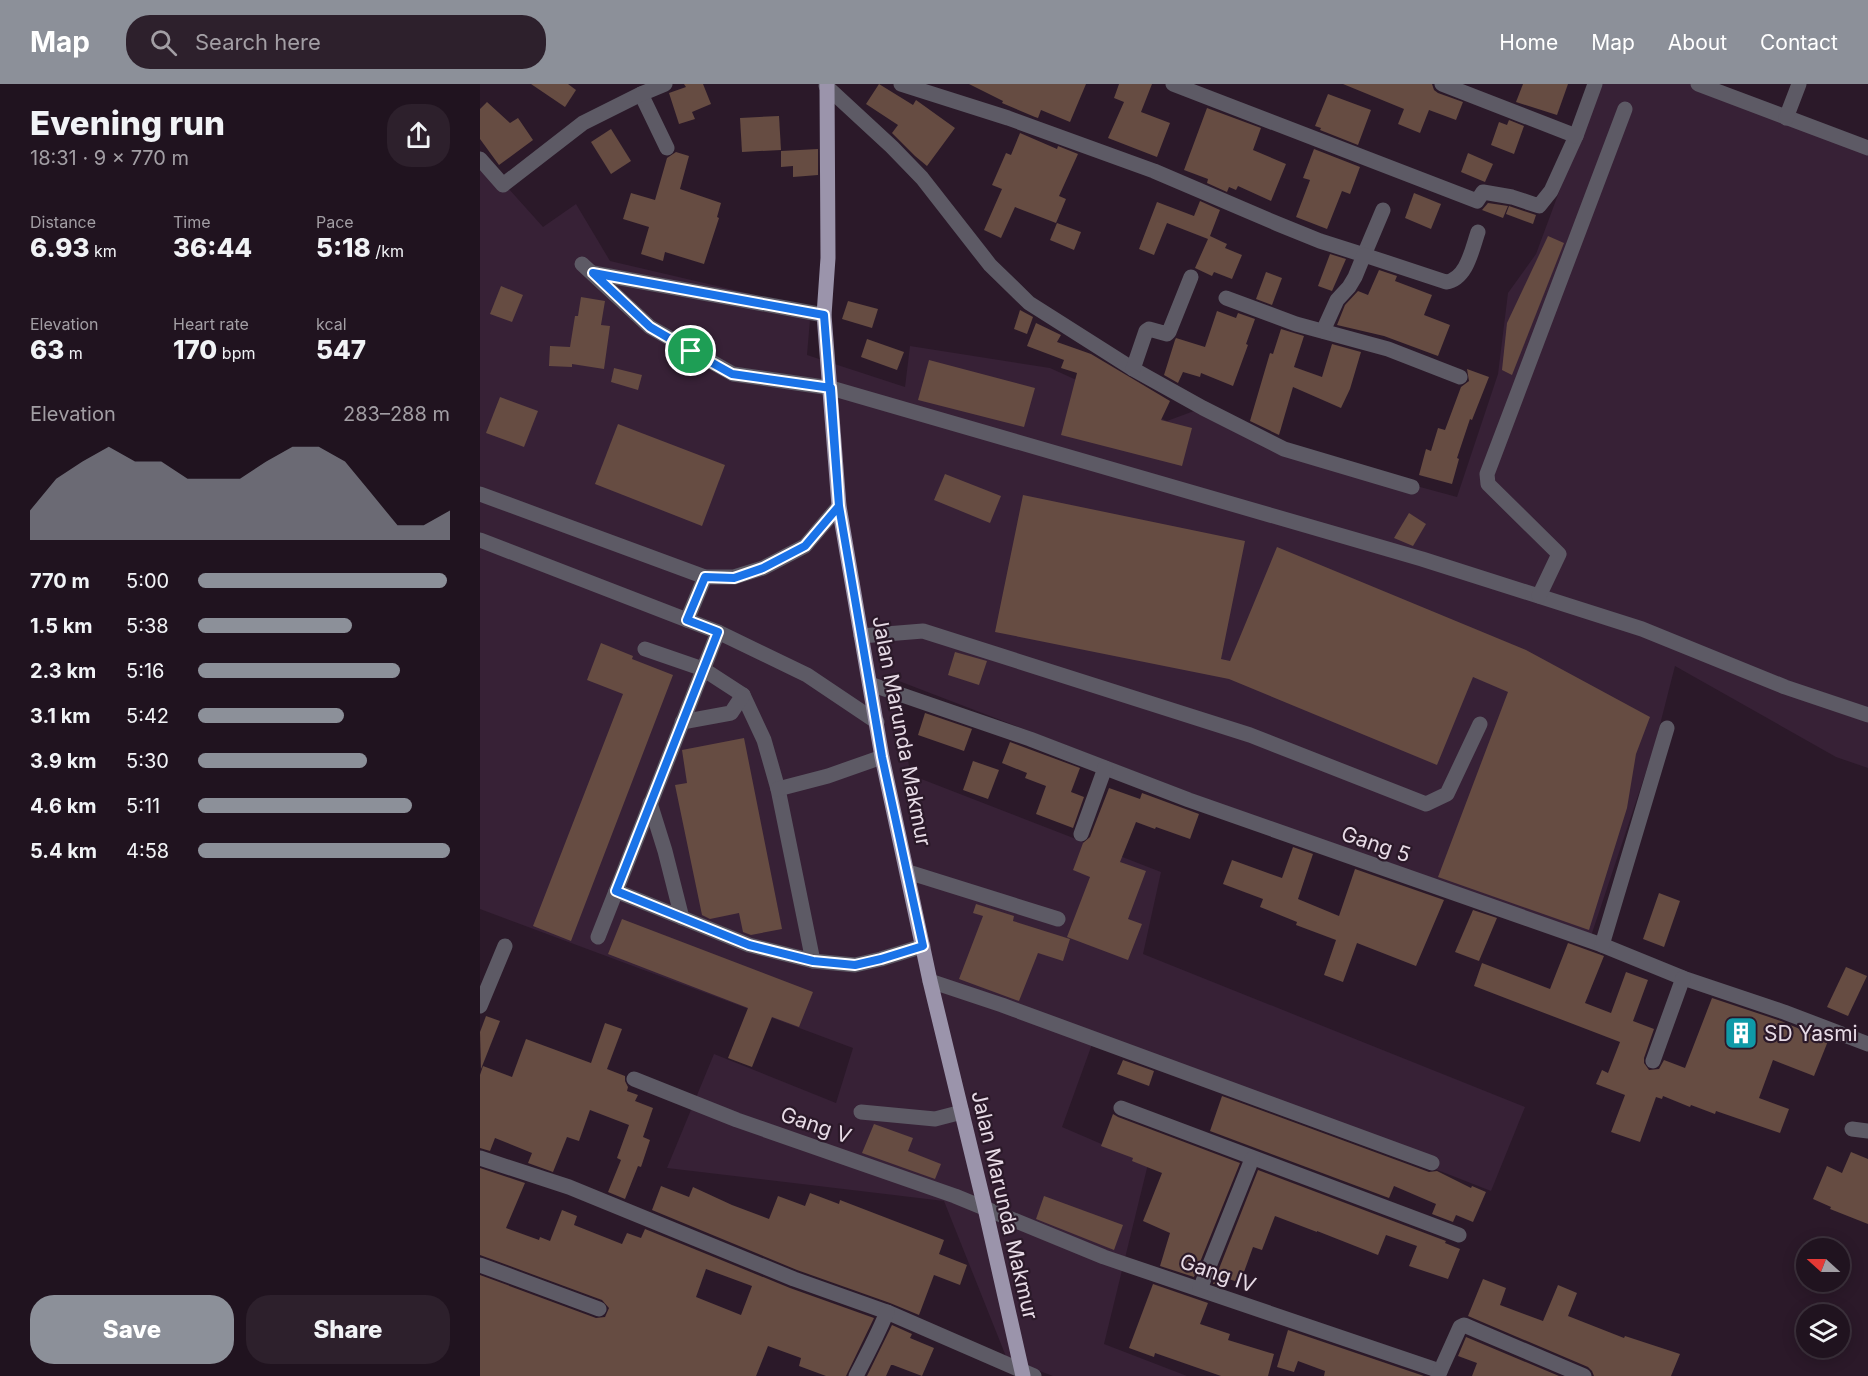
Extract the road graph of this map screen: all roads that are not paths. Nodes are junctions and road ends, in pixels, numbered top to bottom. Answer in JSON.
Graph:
{"nodes":[{"id":1,"x":665,"y":84,"type":"edge"},
{"id":2,"x":902,"y":84,"type":"edge"},
{"id":3,"x":1173,"y":84,"type":"edge"},
{"id":4,"x":1442,"y":84,"type":"edge"},
{"id":5,"x":1595,"y":84,"type":"edge"},
{"id":6,"x":1698,"y":84,"type":"edge"},
{"id":7,"x":1799,"y":84,"type":"edge"},
{"id":8,"x":826,"y":85,"type":"edge"},
{"id":9,"x":641,"y":94,"type":"junction"},
{"id":10,"x":1625,"y":109,"type":"dead end"},
{"id":11,"x":1786,"y":118,"type":"junction"},
{"id":12,"x":1576,"y":136,"type":"junction"},
{"id":13,"x":667,"y":148,"type":"dead end"},
{"id":14,"x":1868,"y":148,"type":"edge"},
{"id":15,"x":480,"y":159,"type":"edge"},
{"id":16,"x":1383,"y":210,"type":"dead end"},
{"id":17,"x":1478,"y":232,"type":"dead end"},
{"id":18,"x":1364,"y":255,"type":"junction"},
{"id":19,"x":1191,"y":277,"type":"dead end"},
{"id":20,"x":1226,"y":298,"type":"dead end"},
{"id":21,"x":824,"y":315,"type":"junction"},
{"id":22,"x":1323,"y":332,"type":"junction"},
{"id":23,"x":1133,"y":369,"type":"junction"},
{"id":24,"x":1460,"y":377,"type":"dead end"},
{"id":25,"x":831,"y":388,"type":"junction"},
{"id":26,"x":1412,"y":487,"type":"dead end"},
{"id":27,"x":480,"y":494,"type":"edge"},
{"id":28,"x":839,"y":506,"type":"junction"},
{"id":29,"x":480,"y":540,"type":"edge"},
{"id":30,"x":705,"y":577,"type":"junction"},
{"id":31,"x":1539,"y":596,"type":"junction"},
{"id":32,"x":687,"y":620,"type":"junction"},
{"id":33,"x":718,"y":632,"type":"junction"},
{"id":34,"x":861,"y":636,"type":"junction"},
{"id":35,"x":645,"y":649,"type":"dead end"},
{"id":36,"x":703,"y":669,"type":"junction"},
{"id":37,"x":870,"y":684,"type":"junction"},
{"id":38,"x":742,"y":695,"type":"junction"},
{"id":39,"x":1868,"y":715,"type":"edge"},
{"id":40,"x":682,"y":722,"type":"junction"},
{"id":41,"x":878,"y":722,"type":"junction"},
{"id":42,"x":1480,"y":724,"type":"dead end"},
{"id":43,"x":1666,"y":728,"type":"dead end"},
{"id":44,"x":882,"y":757,"type":"junction"},
{"id":45,"x":1105,"y":768,"type":"junction"},
{"id":46,"x":778,"y":789,"type":"junction"},
{"id":47,"x":650,"y":803,"type":"junction"},
{"id":48,"x":1081,"y":834,"type":"dead end"},
{"id":49,"x":908,"y":872,"type":"junction"},
{"id":50,"x":616,"y":891,"type":"junction"},
{"id":51,"x":682,"y":918,"type":"junction"},
{"id":52,"x":1058,"y":919,"type":"dead end"},
{"id":53,"x":598,"y":937,"type":"dead end"},
{"id":54,"x":1602,"y":945,"type":"junction"},
{"id":55,"x":504,"y":946,"type":"dead end"},
{"id":56,"x":923,"y":946,"type":"junction"},
{"id":57,"x":813,"y":961,"type":"junction"},
{"id":58,"x":1683,"y":978,"type":"junction"},
{"id":59,"x":930,"y":981,"type":"junction"},
{"id":60,"x":480,"y":1006,"type":"edge"},
{"id":61,"x":1867,"y":1040,"type":"edge"},
{"id":62,"x":1653,"y":1061,"type":"dead end"},
{"id":63,"x":634,"y":1079,"type":"dead end"},
{"id":64,"x":1121,"y":1108,"type":"dead end"},
{"id":65,"x":861,"y":1112,"type":"dead end"},
{"id":66,"x":962,"y":1112,"type":"junction"},
{"id":67,"x":1852,"y":1129,"type":"dead end"},
{"id":68,"x":1868,"y":1131,"type":"edge"},
{"id":69,"x":480,"y":1158,"type":"edge"},
{"id":70,"x":1252,"y":1159,"type":"junction"},
{"id":71,"x":1432,"y":1163,"type":"dead end"},
{"id":72,"x":985,"y":1208,"type":"junction"},
{"id":73,"x":1459,"y":1235,"type":"dead end"},
{"id":74,"x":480,"y":1265,"type":"edge"},
{"id":75,"x":1200,"y":1289,"type":"junction"},
{"id":76,"x":599,"y":1310,"type":"dead end"},
{"id":77,"x":887,"y":1312,"type":"junction"},
{"id":78,"x":1439,"y":1373,"type":"edge"},
{"id":79,"x":1026,"y":1374,"type":"edge"},
{"id":80,"x":856,"y":1376,"type":"edge"},
{"id":81,"x":1584,"y":1376,"type":"edge"}],
"edges":[{"from":1,"to":9,"type":"street"},
{"from":2,"to":18,"type":"street"},
{"from":3,"to":12,"type":"street"},
{"from":4,"to":12,"type":"street"},
{"from":5,"to":12,"type":"street"},
{"from":6,"to":11,"type":"street"},
{"from":7,"to":11,"type":"street"},
{"from":8,"to":21,"type":"main road","name":"Jalan Marunda Makmur"},
{"from":8,"to":23,"type":"street"},
{"from":9,"to":13,"type":"street"},
{"from":9,"to":15,"type":"street"},
{"from":10,"to":31,"type":"street"},
{"from":11,"to":14,"type":"street"},
{"from":16,"to":18,"type":"street"},
{"from":17,"to":18,"type":"street"},
{"from":18,"to":22,"type":"street"},
{"from":19,"to":23,"type":"street"},
{"from":20,"to":22,"type":"street"},
{"from":21,"to":25,"type":"main road","name":"Jalan Marunda Makmur"},
{"from":21,"to":25,"type":"street"},
{"from":22,"to":24,"type":"street"},
{"from":23,"to":26,"type":"street"},
{"from":25,"to":28,"type":"main road","name":"Jalan Marunda Makmur"},
{"from":25,"to":31,"type":"street"},
{"from":27,"to":30,"type":"street"},
{"from":28,"to":30,"type":"street"},
{"from":28,"to":34,"type":"main road","name":"Jalan Marunda Makmur"},
{"from":29,"to":32,"type":"street"},
{"from":30,"to":32,"type":"street"},
{"from":31,"to":39,"type":"street"},
{"from":32,"to":33,"type":"street"},
{"from":33,"to":36,"type":"street"},
{"from":33,"to":41,"type":"street"},
{"from":34,"to":37,"type":"main road","name":"Jalan Marunda Makmur"},
{"from":34,"to":42,"type":"street"},
{"from":35,"to":36,"type":"street"},
{"from":36,"to":38,"type":"street"},
{"from":36,"to":40,"type":"street"},
{"from":37,"to":41,"type":"main road","name":"Jalan Marunda Makmur"},
{"from":37,"to":45,"type":"street","name":"Gang 5"},
{"from":38,"to":40,"type":"street"},
{"from":38,"to":46,"type":"street"},
{"from":40,"to":47,"type":"street"},
{"from":41,"to":44,"type":"main road","name":"Jalan Marunda Makmur"},
{"from":43,"to":54,"type":"street"},
{"from":44,"to":46,"type":"street"},
{"from":44,"to":49,"type":"main road","name":"Jalan Marunda Makmur"},
{"from":45,"to":48,"type":"street"},
{"from":45,"to":54,"type":"street","name":"Gang 5"},
{"from":46,"to":57,"type":"street"},
{"from":47,"to":50,"type":"street"},
{"from":47,"to":51,"type":"street"},
{"from":49,"to":52,"type":"street"},
{"from":49,"to":56,"type":"main road","name":"Jalan Marunda Makmur"},
{"from":50,"to":51,"type":"street"},
{"from":50,"to":53,"type":"street"},
{"from":51,"to":57,"type":"street"},
{"from":54,"to":58,"type":"street","name":"Gang 5"},
{"from":55,"to":60,"type":"street"},
{"from":56,"to":57,"type":"street"},
{"from":56,"to":59,"type":"main road","name":"Jalan Marunda Makmur"},
{"from":58,"to":61,"type":"street","name":"Gang 5"},
{"from":58,"to":62,"type":"street"},
{"from":59,"to":66,"type":"main road","name":"Jalan Marunda Makmur"},
{"from":59,"to":71,"type":"street"},
{"from":63,"to":72,"type":"street","name":"Gang V"},
{"from":64,"to":70,"type":"street"},
{"from":65,"to":66,"type":"street"},
{"from":66,"to":72,"type":"main road","name":"Jalan Marunda Makmur"},
{"from":67,"to":68,"type":"street"},
{"from":69,"to":77,"type":"street"},
{"from":70,"to":73,"type":"street"},
{"from":70,"to":75,"type":"street"},
{"from":72,"to":75,"type":"street","name":"Gang IV"},
{"from":72,"to":79,"type":"main road","name":"Jalan Marunda Makmur"},
{"from":74,"to":76,"type":"street"},
{"from":75,"to":78,"type":"street","name":"Gang IV"},
{"from":77,"to":79,"type":"street"},
{"from":77,"to":80,"type":"street"},
{"from":78,"to":81,"type":"street"}]}
